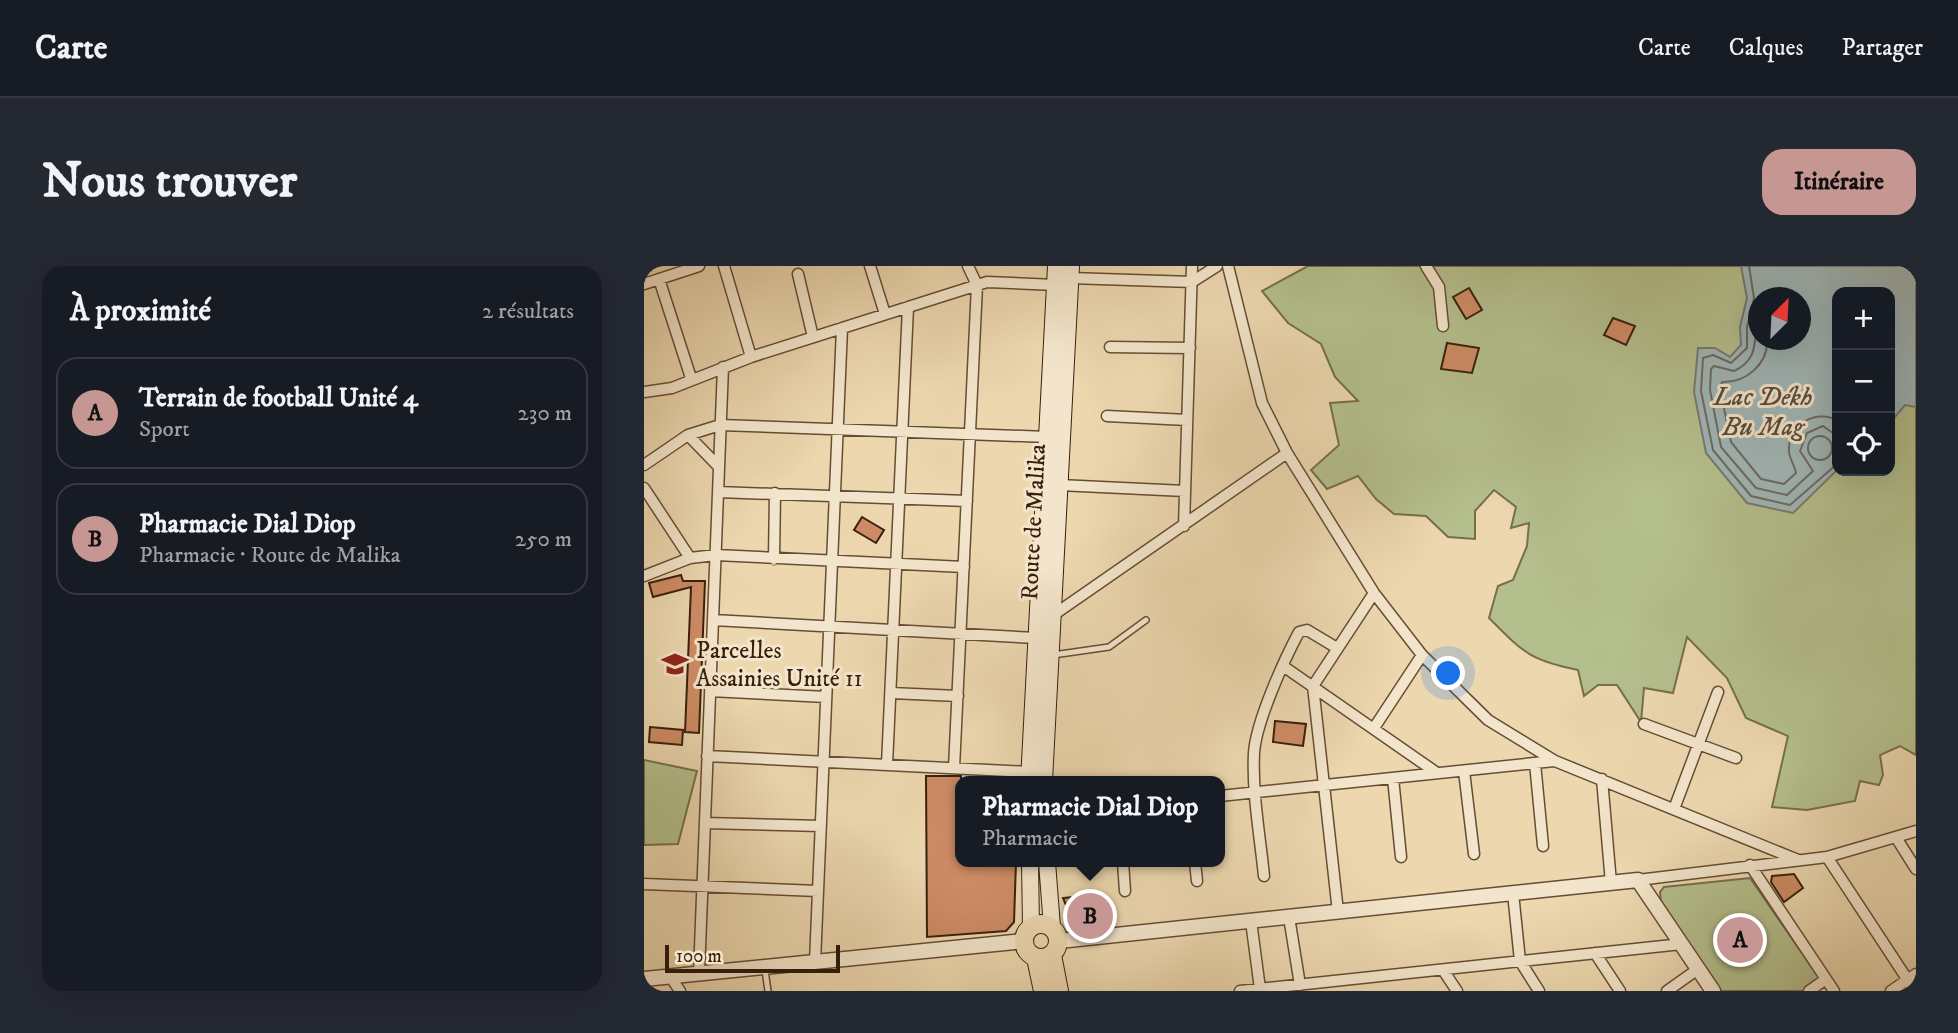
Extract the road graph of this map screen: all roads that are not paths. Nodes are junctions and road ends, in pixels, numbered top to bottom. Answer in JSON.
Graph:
{"nodes":[{"id":1,"x":699,"y":266,"type":"edge"},
{"id":2,"x":724,"y":266,"type":"edge"},
{"id":3,"x":870,"y":266,"type":"edge"},
{"id":4,"x":968,"y":266,"type":"edge"},
{"id":5,"x":1056,"y":266,"type":"edge"},
{"id":6,"x":1192,"y":266,"type":"edge"},
{"id":7,"x":1217,"y":266,"type":"edge"},
{"id":8,"x":1228,"y":266,"type":"edge"},
{"id":9,"x":1426,"y":266,"type":"edge"},
{"id":10,"x":1071,"y":272,"type":"edge"},
{"id":11,"x":798,"y":274,"type":"dead end"},
{"id":12,"x":659,"y":279,"type":"junction"},
{"id":13,"x":1192,"y":282,"type":"junction"},
{"id":14,"x":644,"y":284,"type":"edge"},
{"id":15,"x":977,"y":285,"type":"junction"},
{"id":16,"x":1055,"y":285,"type":"junction"},
{"id":17,"x":908,"y":307,"type":"junction"},
{"id":18,"x":885,"y":314,"type":"junction"},
{"id":19,"x":1443,"y":326,"type":"dead end"},
{"id":20,"x":842,"y":328,"type":"junction"},
{"id":21,"x":813,"y":337,"type":"junction"},
{"id":22,"x":1110,"y":347,"type":"dead end"},
{"id":23,"x":1190,"y":348,"type":"junction"},
{"id":24,"x":751,"y":356,"type":"junction"},
{"id":25,"x":723,"y":367,"type":"junction"},
{"id":26,"x":691,"y":378,"type":"junction"},
{"id":27,"x":644,"y":392,"type":"edge"},
{"id":28,"x":1107,"y":416,"type":"dead end"},
{"id":29,"x":1187,"y":420,"type":"junction"},
{"id":30,"x":720,"y":425,"type":"junction"},
{"id":31,"x":838,"y":429,"type":"junction"},
{"id":32,"x":902,"y":432,"type":"junction"},
{"id":33,"x":970,"y":434,"type":"junction"},
{"id":34,"x":688,"y":435,"type":"junction"},
{"id":35,"x":1047,"y":438,"type":"junction"},
{"id":36,"x":1287,"y":453,"type":"junction"},
{"id":37,"x":644,"y":465,"type":"edge"},
{"id":38,"x":719,"y":467,"type":"junction"},
{"id":39,"x":1059,"y":485,"type":"junction"},
{"id":40,"x":644,"y":488,"type":"edge"},
{"id":41,"x":1185,"y":491,"type":"junction"},
{"id":42,"x":718,"y":492,"type":"junction"},
{"id":43,"x":775,"y":493,"type":"junction"},
{"id":44,"x":835,"y":496,"type":"junction"},
{"id":45,"x":900,"y":498,"type":"junction"},
{"id":46,"x":967,"y":501,"type":"junction"},
{"id":47,"x":1184,"y":527,"type":"junction"},
{"id":48,"x":716,"y":555,"type":"junction"},
{"id":49,"x":690,"y":558,"type":"junction"},
{"id":50,"x":774,"y":559,"type":"junction"},
{"id":51,"x":832,"y":562,"type":"junction"},
{"id":52,"x":897,"y":564,"type":"junction"},
{"id":53,"x":964,"y":567,"type":"junction"},
{"id":54,"x":644,"y":576,"type":"edge"},
{"id":55,"x":1374,"y":593,"type":"junction"},
{"id":56,"x":1052,"y":616,"type":"junction"},
{"id":57,"x":713,"y":620,"type":"junction"},
{"id":58,"x":1146,"y":620,"type":"dead end"},
{"id":59,"x":829,"y":626,"type":"junction"},
{"id":60,"x":893,"y":630,"type":"junction"},
{"id":61,"x":961,"y":634,"type":"junction"},
{"id":62,"x":1036,"y":638,"type":"junction"},
{"id":63,"x":1337,"y":648,"type":"junction"},
{"id":64,"x":1422,"y":654,"type":"junction"},
{"id":65,"x":1050,"y":655,"type":"junction"},
{"id":66,"x":1283,"y":666,"type":"junction"},
{"id":67,"x":1312,"y":686,"type":"junction"},
{"id":68,"x":710,"y":691,"type":"junction"},
{"id":69,"x":1718,"y":692,"type":"dead end"},
{"id":70,"x":891,"y":693,"type":"junction"},
{"id":71,"x":958,"y":696,"type":"junction"},
{"id":72,"x":826,"y":697,"type":"junction"},
{"id":73,"x":1644,"y":724,"type":"dead end"},
{"id":74,"x":1374,"y":728,"type":"junction"},
{"id":75,"x":1698,"y":744,"type":"junction"},
{"id":76,"x":707,"y":756,"type":"junction"},
{"id":77,"x":1736,"y":758,"type":"dead end"},
{"id":78,"x":1555,"y":761,"type":"junction"},
{"id":79,"x":823,"y":762,"type":"junction"},
{"id":80,"x":1535,"y":764,"type":"junction"},
{"id":81,"x":887,"y":765,"type":"junction"},
{"id":82,"x":954,"y":768,"type":"junction"},
{"id":83,"x":1464,"y":771,"type":"junction"},
{"id":84,"x":1437,"y":774,"type":"junction"},
{"id":85,"x":1029,"y":776,"type":"edge"},
{"id":86,"x":1044,"y":776,"type":"edge"},
{"id":87,"x":1393,"y":778,"type":"junction"},
{"id":88,"x":1602,"y":779,"type":"junction"},
{"id":89,"x":1324,"y":785,"type":"junction"},
{"id":90,"x":1256,"y":792,"type":"junction"},
{"id":91,"x":1225,"y":795,"type":"edge"},
{"id":92,"x":1674,"y":809,"type":"junction"},
{"id":93,"x":705,"y":823,"type":"junction"},
{"id":94,"x":821,"y":826,"type":"junction"},
{"id":95,"x":1916,"y":831,"type":"edge"},
{"id":96,"x":1897,"y":839,"type":"junction"},
{"id":97,"x":1543,"y":846,"type":"dead end"},
{"id":98,"x":1474,"y":854,"type":"dead end"},
{"id":99,"x":1401,"y":857,"type":"dead end"},
{"id":100,"x":1826,"y":857,"type":"junction"},
{"id":101,"x":1798,"y":860,"type":"junction"},
{"id":102,"x":1750,"y":865,"type":"junction"},
{"id":103,"x":1030,"y":867,"type":"edge"},
{"id":104,"x":1047,"y":867,"type":"edge"},
{"id":105,"x":1123,"y":867,"type":"edge"},
{"id":106,"x":1196,"y":867,"type":"edge"},
{"id":107,"x":1916,"y":869,"type":"edge"},
{"id":108,"x":1264,"y":876,"type":"dead end"},
{"id":109,"x":1638,"y":880,"type":"junction"},
{"id":110,"x":1197,"y":881,"type":"dead end"},
{"id":111,"x":1611,"y":883,"type":"junction"},
{"id":112,"x":644,"y":884,"type":"edge"},
{"id":113,"x":702,"y":886,"type":"junction"},
{"id":114,"x":818,"y":891,"type":"junction"},
{"id":115,"x":1125,"y":891,"type":"dead end"},
{"id":116,"x":1513,"y":893,"type":"junction"},
{"id":117,"x":1338,"y":912,"type":"junction"},
{"id":118,"x":1289,"y":917,"type":"junction"},
{"id":119,"x":1251,"y":921,"type":"junction"},
{"id":120,"x":1027,"y":934,"type":"junction"},
{"id":121,"x":1682,"y":944,"type":"junction"},
{"id":122,"x":1050,"y":945,"type":"junction"},
{"id":123,"x":1595,"y":953,"type":"junction"},
{"id":124,"x":1520,"y":961,"type":"junction"},
{"id":125,"x":815,"y":962,"type":"junction"},
{"id":126,"x":764,"y":967,"type":"junction"},
{"id":127,"x":1698,"y":969,"type":"junction"},
{"id":128,"x":1443,"y":970,"type":"junction"},
{"id":129,"x":699,"y":973,"type":"junction"},
{"id":130,"x":670,"y":976,"type":"junction"},
{"id":131,"x":1912,"y":977,"type":"edge"},
{"id":132,"x":644,"y":979,"type":"edge"},
{"id":133,"x":1826,"y":979,"type":"junction"},
{"id":134,"x":1300,"y":985,"type":"junction"},
{"id":135,"x":1264,"y":989,"type":"edge"},
{"id":136,"x":680,"y":991,"type":"edge"},
{"id":137,"x":768,"y":991,"type":"edge"},
{"id":138,"x":1043,"y":991,"type":"edge"},
{"id":139,"x":1059,"y":991,"type":"edge"},
{"id":140,"x":1240,"y":991,"type":"edge"},
{"id":141,"x":1457,"y":991,"type":"edge"},
{"id":142,"x":1539,"y":991,"type":"edge"},
{"id":143,"x":1620,"y":991,"type":"edge"},
{"id":144,"x":1667,"y":991,"type":"edge"},
{"id":145,"x":1713,"y":991,"type":"edge"},
{"id":146,"x":1809,"y":991,"type":"edge"},
{"id":147,"x":1834,"y":991,"type":"edge"},
{"id":148,"x":1891,"y":991,"type":"edge"},
{"id":149,"x":1915,"y":991,"type":"edge"}],
"edges":[{"from":1,"to":12,"type":"street"},
{"from":2,"to":24,"type":"street"},
{"from":3,"to":18,"type":"street"},
{"from":4,"to":15,"type":"street"},
{"from":5,"to":16,"type":"main road","name":"Route de Malika"},
{"from":6,"to":13,"type":"street"},
{"from":7,"to":13,"type":"street"},
{"from":8,"to":36,"type":"street"},
{"from":9,"to":19,"type":"street"},
{"from":10,"to":13,"type":"street"},
{"from":10,"to":39,"type":"main road","name":"Route de Malika"},
{"from":11,"to":21,"type":"street"},
{"from":12,"to":14,"type":"street"},
{"from":12,"to":26,"type":"street"},
{"from":13,"to":23,"type":"street"},
{"from":15,"to":16,"type":"street"},
{"from":15,"to":17,"type":"street"},
{"from":15,"to":33,"type":"street"},
{"from":16,"to":35,"type":"main road","name":"Route de Malika"},
{"from":17,"to":18,"type":"street"},
{"from":17,"to":32,"type":"street"},
{"from":18,"to":20,"type":"street"},
{"from":20,"to":21,"type":"street"},
{"from":20,"to":31,"type":"street"},
{"from":21,"to":24,"type":"street"},
{"from":22,"to":23,"type":"street"},
{"from":23,"to":29,"type":"street"},
{"from":24,"to":25,"type":"street"},
{"from":25,"to":26,"type":"street"},
{"from":25,"to":30,"type":"street"},
{"from":26,"to":27,"type":"street"},
{"from":28,"to":29,"type":"street"},
{"from":29,"to":41,"type":"street"},
{"from":30,"to":31,"type":"street"},
{"from":30,"to":34,"type":"street"},
{"from":30,"to":38,"type":"street"},
{"from":31,"to":32,"type":"street"},
{"from":31,"to":44,"type":"street"},
{"from":32,"to":33,"type":"street"},
{"from":32,"to":45,"type":"street"},
{"from":33,"to":35,"type":"street"},
{"from":33,"to":46,"type":"street"},
{"from":34,"to":37,"type":"street"},
{"from":34,"to":38,"type":"street"},
{"from":35,"to":62,"type":"main road","name":"Route de Malika"},
{"from":36,"to":47,"type":"street"},
{"from":36,"to":55,"type":"street"},
{"from":38,"to":42,"type":"street"},
{"from":39,"to":41,"type":"street"},
{"from":39,"to":56,"type":"main road","name":"Route de Malika"},
{"from":40,"to":49,"type":"street"},
{"from":41,"to":47,"type":"street"},
{"from":42,"to":43,"type":"street"},
{"from":42,"to":48,"type":"street"},
{"from":43,"to":44,"type":"street"},
{"from":43,"to":50,"type":"street"},
{"from":44,"to":45,"type":"street"},
{"from":44,"to":51,"type":"street"},
{"from":45,"to":46,"type":"street"},
{"from":45,"to":52,"type":"street"},
{"from":46,"to":53,"type":"street"},
{"from":47,"to":56,"type":"street"},
{"from":48,"to":49,"type":"street"},
{"from":48,"to":50,"type":"street"},
{"from":48,"to":57,"type":"street"},
{"from":49,"to":54,"type":"street"},
{"from":50,"to":51,"type":"street"},
{"from":51,"to":52,"type":"street"},
{"from":51,"to":59,"type":"street"},
{"from":52,"to":53,"type":"street"},
{"from":52,"to":60,"type":"street"},
{"from":53,"to":61,"type":"street"},
{"from":55,"to":63,"type":"street"},
{"from":55,"to":64,"type":"street"},
{"from":56,"to":65,"type":"main road","name":"Route de Malika"},
{"from":57,"to":59,"type":"street"},
{"from":57,"to":68,"type":"street"},
{"from":58,"to":65,"type":"lane"},
{"from":59,"to":60,"type":"street"},
{"from":59,"to":72,"type":"street"},
{"from":60,"to":61,"type":"street"},
{"from":60,"to":70,"type":"street"},
{"from":61,"to":62,"type":"street"},
{"from":61,"to":71,"type":"street"},
{"from":62,"to":85,"type":"main road","name":"Route de Malika"},
{"from":63,"to":66,"type":"street"},
{"from":63,"to":67,"type":"street"},
{"from":64,"to":74,"type":"street"},
{"from":64,"to":78,"type":"street"},
{"from":65,"to":86,"type":"main road","name":"Route de Malika"},
{"from":66,"to":67,"type":"street"},
{"from":66,"to":90,"type":"street"},
{"from":67,"to":74,"type":"street"},
{"from":67,"to":89,"type":"street"},
{"from":68,"to":72,"type":"street"},
{"from":68,"to":76,"type":"street"},
{"from":69,"to":75,"type":"street"},
{"from":70,"to":71,"type":"street"},
{"from":70,"to":81,"type":"street"},
{"from":71,"to":82,"type":"street"},
{"from":72,"to":79,"type":"street"},
{"from":73,"to":75,"type":"street"},
{"from":74,"to":84,"type":"street"},
{"from":75,"to":77,"type":"street"},
{"from":75,"to":92,"type":"street"},
{"from":76,"to":79,"type":"street"},
{"from":76,"to":93,"type":"street"},
{"from":78,"to":80,"type":"street"},
{"from":78,"to":88,"type":"street"},
{"from":79,"to":81,"type":"street"},
{"from":79,"to":94,"type":"street"},
{"from":80,"to":83,"type":"street"},
{"from":80,"to":97,"type":"street"},
{"from":81,"to":82,"type":"street"},
{"from":82,"to":85,"type":"street"},
{"from":83,"to":84,"type":"street"},
{"from":83,"to":98,"type":"street"},
{"from":84,"to":87,"type":"street"},
{"from":87,"to":89,"type":"street"},
{"from":87,"to":99,"type":"street"},
{"from":88,"to":92,"type":"street"},
{"from":88,"to":111,"type":"street"},
{"from":89,"to":90,"type":"street"},
{"from":89,"to":117,"type":"street"},
{"from":90,"to":91,"type":"street"},
{"from":90,"to":108,"type":"street"},
{"from":92,"to":101,"type":"street"},
{"from":93,"to":94,"type":"street"},
{"from":93,"to":113,"type":"street"},
{"from":94,"to":114,"type":"street"},
{"from":95,"to":96,"type":"street"},
{"from":96,"to":100,"type":"street"},
{"from":96,"to":107,"type":"street"},
{"from":100,"to":101,"type":"street"},
{"from":100,"to":131,"type":"street"},
{"from":101,"to":102,"type":"street"},
{"from":102,"to":109,"type":"street"},
{"from":102,"to":133,"type":"street"},
{"from":103,"to":120,"type":"main road"},
{"from":104,"to":122,"type":"main road"},
{"from":105,"to":115,"type":"street"},
{"from":106,"to":110,"type":"street"},
{"from":109,"to":111,"type":"street"},
{"from":109,"to":121,"type":"street"},
{"from":111,"to":116,"type":"street"},
{"from":112,"to":113,"type":"street"},
{"from":113,"to":114,"type":"street"},
{"from":113,"to":129,"type":"street"},
{"from":114,"to":125,"type":"street"},
{"from":116,"to":117,"type":"street"},
{"from":116,"to":124,"type":"street"},
{"from":117,"to":118,"type":"street"},
{"from":118,"to":119,"type":"street"},
{"from":118,"to":134,"type":"street"},
{"from":119,"to":122,"type":"street"},
{"from":119,"to":135,"type":"street"},
{"from":120,"to":122,"type":"main road"},
{"from":120,"to":122,"type":"main road"},
{"from":120,"to":125,"type":"street"},
{"from":121,"to":123,"type":"street"},
{"from":121,"to":127,"type":"street"},
{"from":122,"to":138,"type":"main road"},
{"from":122,"to":139,"type":"main road"},
{"from":123,"to":124,"type":"street"},
{"from":123,"to":143,"type":"street"},
{"from":124,"to":128,"type":"street"},
{"from":124,"to":142,"type":"street"},
{"from":125,"to":126,"type":"street"},
{"from":126,"to":129,"type":"street"},
{"from":126,"to":137,"type":"lane"},
{"from":127,"to":144,"type":"street"},
{"from":127,"to":145,"type":"street"},
{"from":128,"to":134,"type":"street"},
{"from":128,"to":141,"type":"street"},
{"from":129,"to":130,"type":"street"},
{"from":130,"to":132,"type":"street"},
{"from":130,"to":136,"type":"street"},
{"from":131,"to":148,"type":"street"},
{"from":131,"to":149,"type":"street"},
{"from":133,"to":146,"type":"street"},
{"from":133,"to":147,"type":"street"},
{"from":134,"to":135,"type":"street"},
{"from":135,"to":140,"type":"street"}]}
